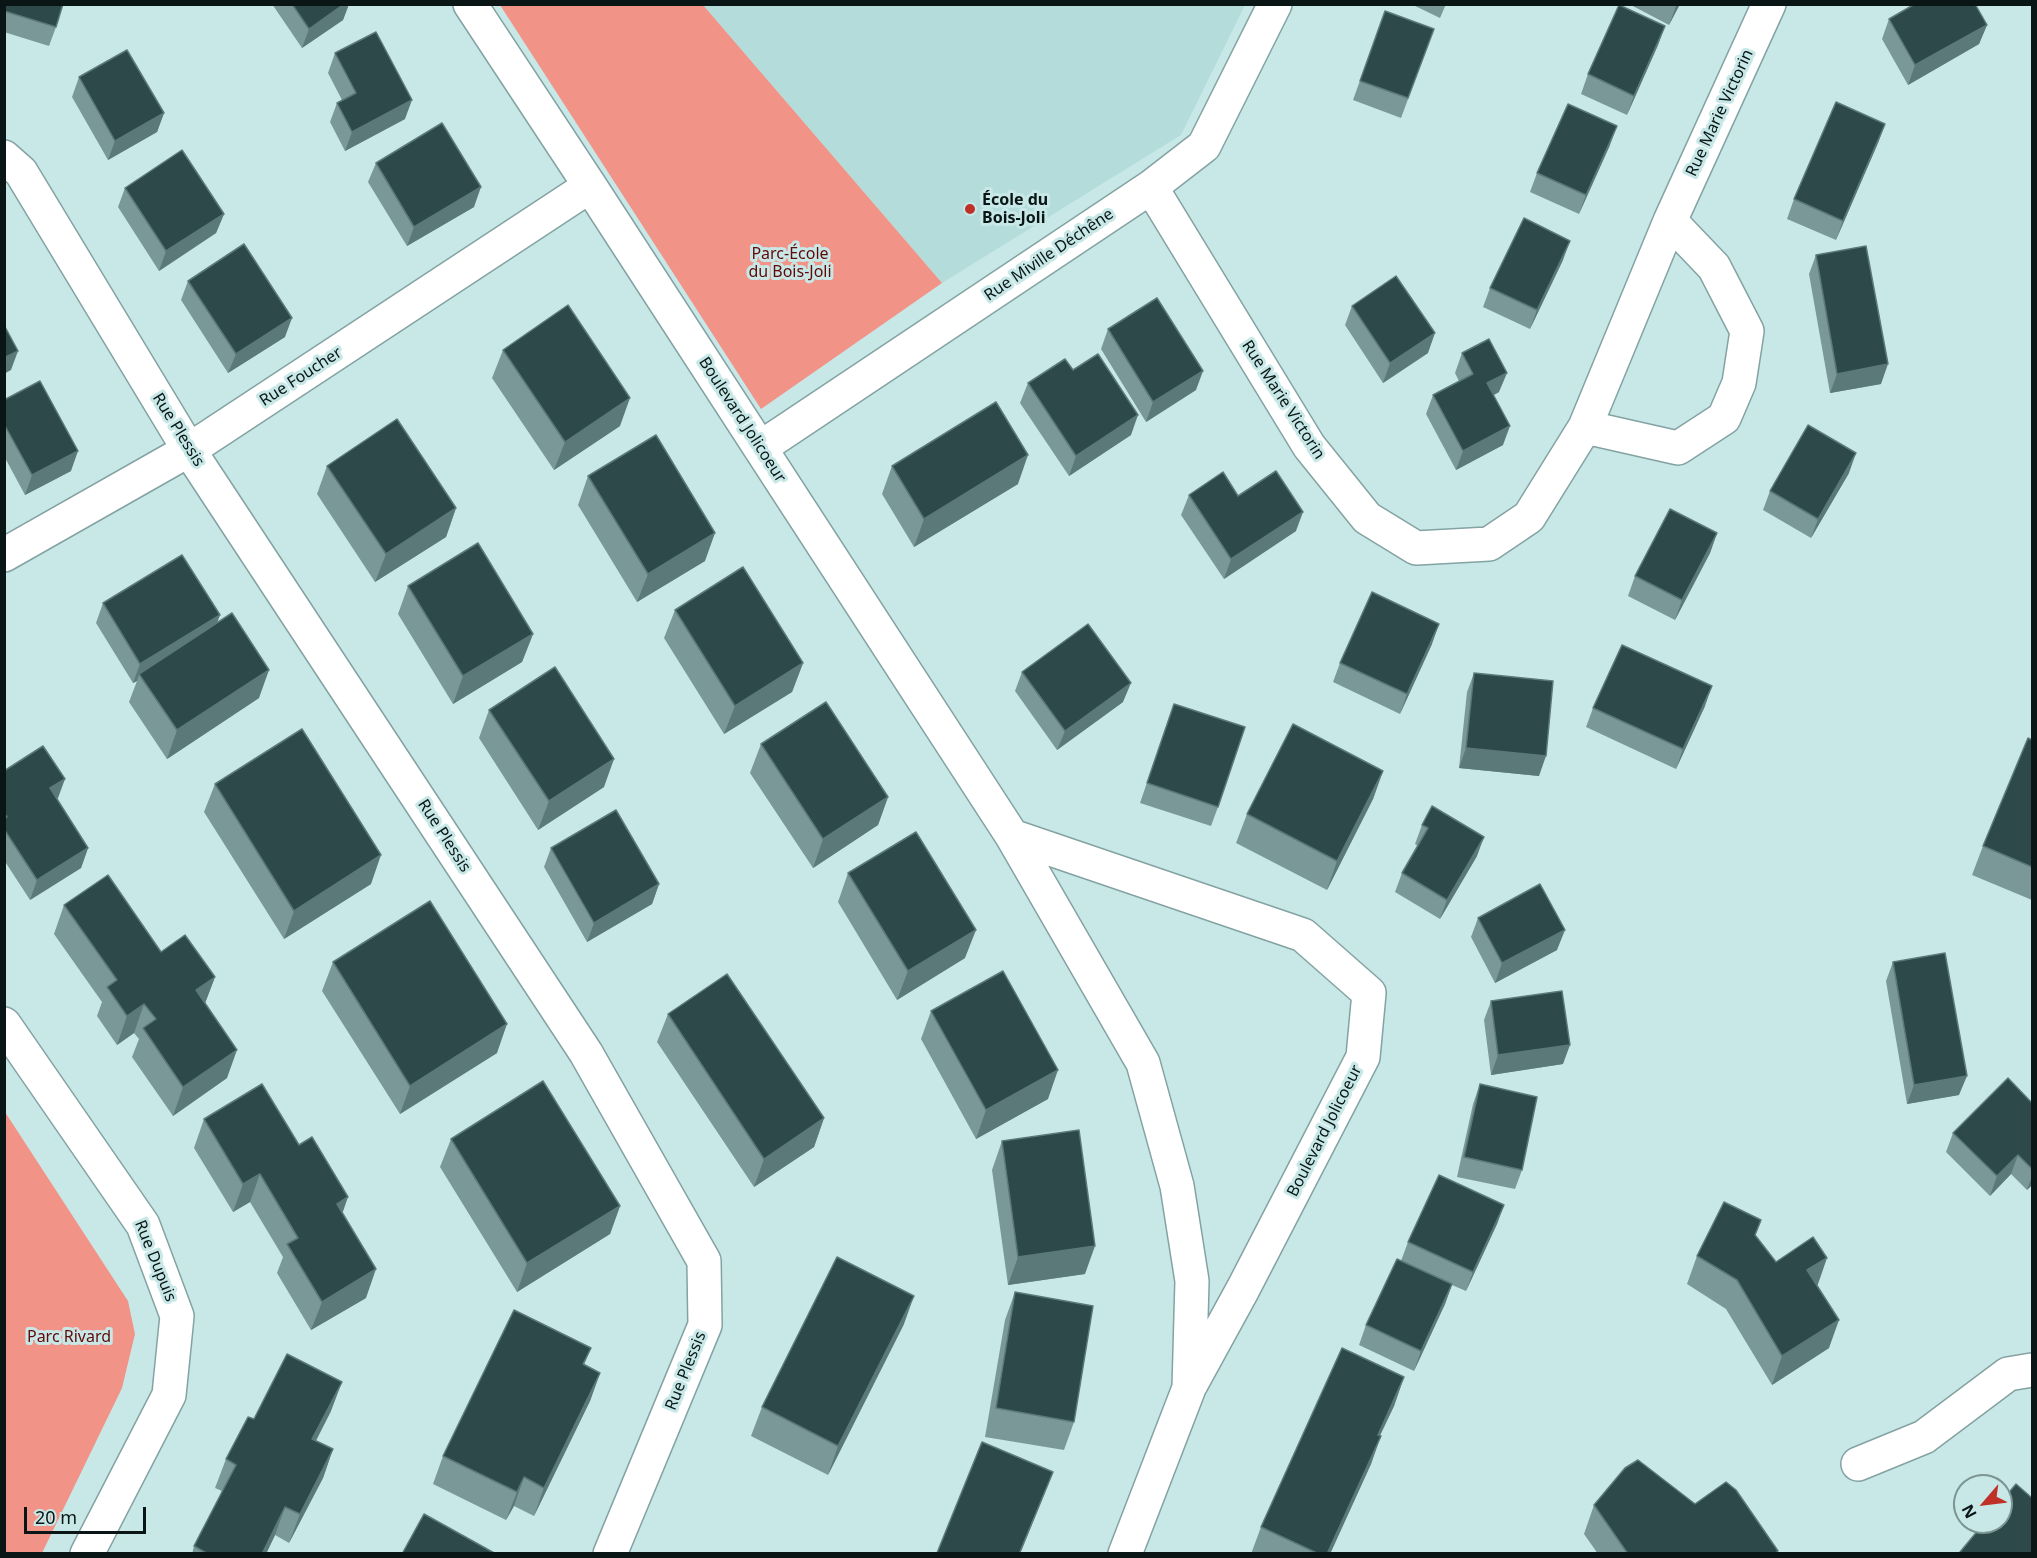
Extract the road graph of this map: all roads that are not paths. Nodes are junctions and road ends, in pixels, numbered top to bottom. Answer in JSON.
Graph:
{"nodes":[{"id":1,"x":470,"y":4,"type":"edge"},
{"id":2,"x":1275,"y":4,"type":"edge"},
{"id":3,"x":1769,"y":4,"type":"edge"},
{"id":4,"x":4,"y":157,"type":"edge"},
{"id":5,"x":590,"y":186,"type":"junction"},
{"id":6,"x":1150,"y":187,"type":"junction"},
{"id":7,"x":1670,"y":221,"type":"junction"},
{"id":8,"x":1585,"y":427,"type":"junction"},
{"id":9,"x":760,"y":448,"type":"junction"},
{"id":10,"x":189,"y":450,"type":"junction"},
{"id":11,"x":4,"y":555,"type":"edge"},
{"id":12,"x":1012,"y":836,"type":"junction"},
{"id":13,"x":4,"y":1024,"type":"edge"},
{"id":14,"x":2032,"y":1370,"type":"edge"},
{"id":15,"x":1189,"y":1388,"type":"junction"},
{"id":16,"x":1858,"y":1464,"type":"dead end"},
{"id":17,"x":87,"y":1554,"type":"edge"},
{"id":18,"x":610,"y":1554,"type":"edge"},
{"id":19,"x":1125,"y":1554,"type":"edge"}],
"edges":[{"from":1,"to":5,"type":"street","name":"Boulevard Jolicoeur"},
{"from":2,"to":6,"type":"street","name":"Rue Miville Déchêne"},
{"from":3,"to":7,"type":"street","name":"Rue Marie Victorin"},
{"from":4,"to":10,"type":"street","name":"Rue Plessis"},
{"from":5,"to":9,"type":"street","name":"Boulevard Jolicoeur"},
{"from":5,"to":10,"type":"street","name":"Rue Foucher"},
{"from":6,"to":8,"type":"street","name":"Rue Marie Victorin"},
{"from":6,"to":9,"type":"street","name":"Rue Miville Déchêne"},
{"from":7,"to":8,"type":"street","name":"Rue Marie Victorin"},
{"from":7,"to":8,"type":"street"},
{"from":9,"to":12,"type":"street","name":"Boulevard Jolicoeur"},
{"from":10,"to":11,"type":"street","name":"Rue Foucher"},
{"from":10,"to":18,"type":"street","name":"Rue Plessis"},
{"from":12,"to":15,"type":"street","name":"Boulevard Jolicoeur"},
{"from":12,"to":15,"type":"street","name":"Boulevard Jolicoeur"},
{"from":13,"to":17,"type":"street","name":"Rue Dupuis"},
{"from":14,"to":16,"type":"street"},
{"from":15,"to":19,"type":"street","name":"Boulevard Jolicoeur"}]}
